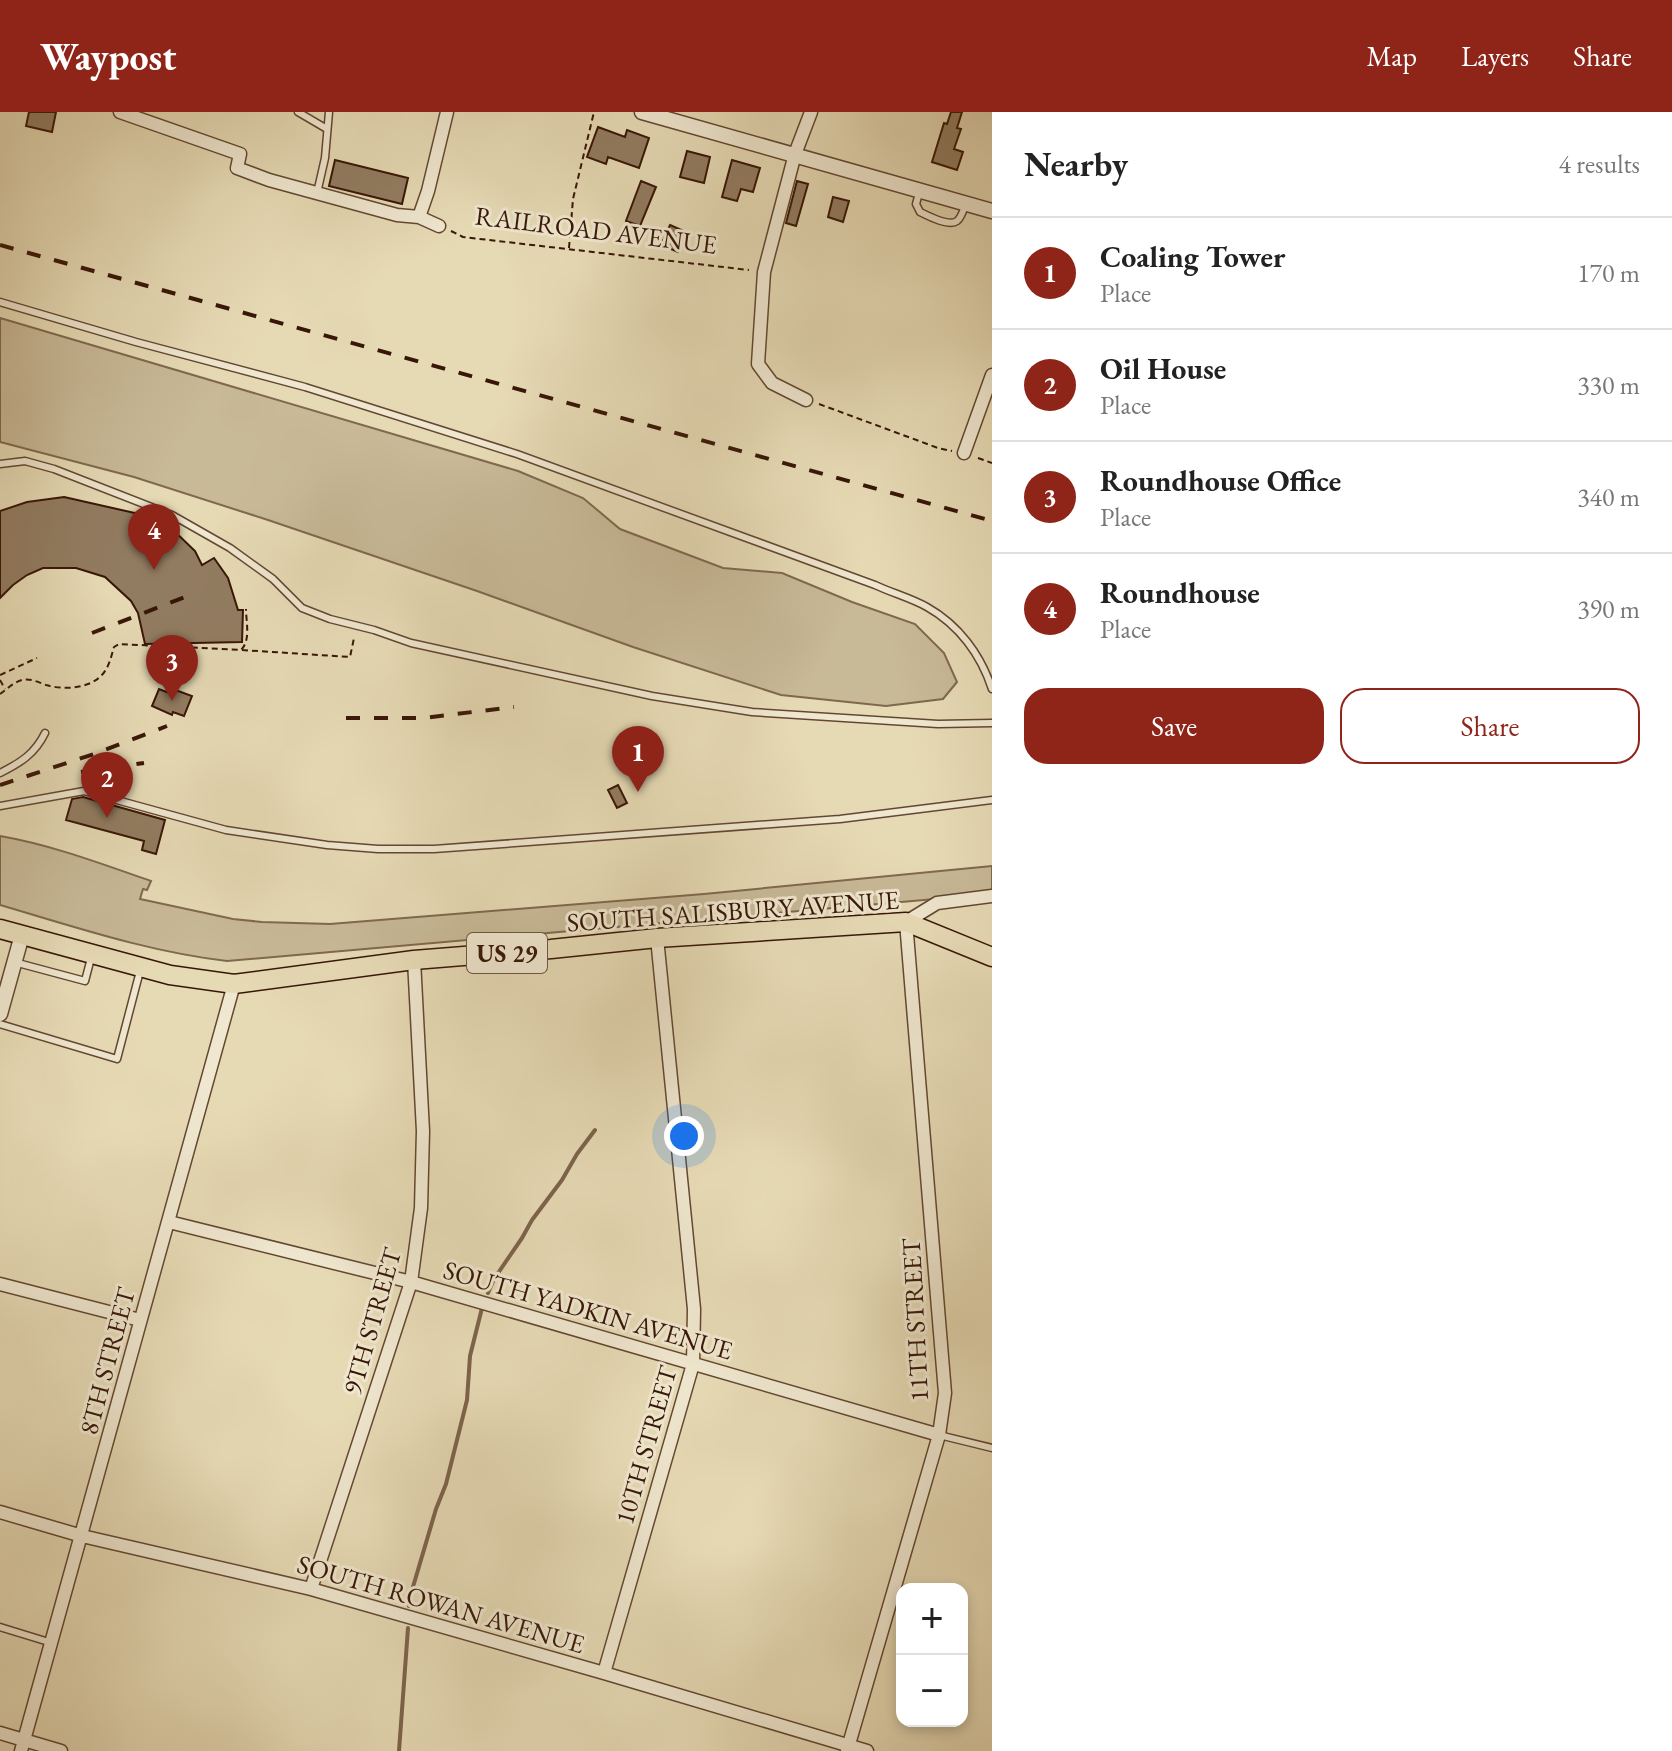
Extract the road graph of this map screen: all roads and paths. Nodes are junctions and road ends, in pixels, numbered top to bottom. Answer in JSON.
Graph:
{"nodes":[{"id":1,"x":120,"y":112,"type":"edge"},
{"id":2,"x":298,"y":112,"type":"edge"},
{"id":3,"x":329,"y":112,"type":"edge"},
{"id":4,"x":447,"y":112,"type":"edge"},
{"id":5,"x":594,"y":112,"type":"edge"},
{"id":6,"x":642,"y":112,"type":"edge"},
{"id":7,"x":811,"y":112,"type":"edge"},
{"id":8,"x":327,"y":129,"type":"junction"},
{"id":9,"x":795,"y":154,"type":"junction"},
{"id":10,"x":920,"y":190,"type":"junction"},
{"id":11,"x":317,"y":193,"type":"junction"},
{"id":12,"x":966,"y":203,"type":"junction"},
{"id":13,"x":992,"y":211,"type":"edge"},
{"id":14,"x":419,"y":217,"type":"junction"},
{"id":15,"x":439,"y":226,"type":"joint"},
{"id":16,"x":569,"y":249,"type":"junction"},
{"id":17,"x":764,"y":272,"type":"junction"},
{"id":18,"x":0,"y":302,"type":"edge"},
{"id":19,"x":992,"y":375,"type":"edge"},
{"id":20,"x":806,"y":400,"type":"joint"},
{"id":21,"x":964,"y":453,"type":"junction"},
{"id":22,"x":992,"y":463,"type":"edge"},
{"id":23,"x":0,"y":464,"type":"edge"},
{"id":24,"x":246,"y":609,"type":"dead end"},
{"id":25,"x":354,"y":638,"type":"dead end"},
{"id":26,"x":241,"y":650,"type":"junction"},
{"id":27,"x":37,"y":658,"type":"dead end"},
{"id":28,"x":0,"y":675,"type":"edge"},
{"id":29,"x":0,"y":680,"type":"edge"},
{"id":30,"x":992,"y":689,"type":"edge"},
{"id":31,"x":5,"y":690,"type":"junction"},
{"id":32,"x":0,"y":694,"type":"edge"},
{"id":33,"x":992,"y":723,"type":"edge"},
{"id":34,"x":45,"y":733,"type":"dead end"},
{"id":35,"x":0,"y":773,"type":"edge"},
{"id":36,"x":992,"y":800,"type":"edge"},
{"id":37,"x":0,"y":806,"type":"edge"},
{"id":38,"x":992,"y":896,"type":"edge"},
{"id":39,"x":906,"y":922,"type":"junction"},
{"id":40,"x":0,"y":929,"type":"edge"},
{"id":41,"x":22,"y":935,"type":"junction"},
{"id":42,"x":657,"y":938,"type":"junction"},
{"id":43,"x":93,"y":954,"type":"junction"},
{"id":44,"x":992,"y":957,"type":"edge"},
{"id":45,"x":414,"y":960,"type":"junction"},
{"id":46,"x":14,"y":962,"type":"junction"},
{"id":47,"x":141,"y":967,"type":"junction"},
{"id":48,"x":234,"y":984,"type":"junction"},
{"id":49,"x":0,"y":1014,"type":"edge"},
{"id":50,"x":0,"y":1024,"type":"edge"},
{"id":51,"x":169,"y":1222,"type":"junction"},
{"id":52,"x":411,"y":1282,"type":"junction"},
{"id":53,"x":0,"y":1284,"type":"edge"},
{"id":54,"x":140,"y":1320,"type":"junction"},
{"id":55,"x":693,"y":1364,"type":"junction"},
{"id":56,"x":939,"y":1435,"type":"junction"},
{"id":57,"x":992,"y":1448,"type":"edge"},
{"id":58,"x":0,"y":1512,"type":"edge"},
{"id":59,"x":82,"y":1536,"type":"junction"},
{"id":60,"x":311,"y":1589,"type":"junction"},
{"id":61,"x":0,"y":1627,"type":"edge"},
{"id":62,"x":52,"y":1643,"type":"junction"},
{"id":63,"x":604,"y":1673,"type":"junction"},
{"id":64,"x":0,"y":1733,"type":"edge"},
{"id":65,"x":23,"y":1746,"type":"edge"},
{"id":66,"x":847,"y":1749,"type":"edge"},
{"id":67,"x":61,"y":1751,"type":"edge"},
{"id":68,"x":867,"y":1751,"type":"edge"}],
"edges":[{"from":1,"to":11,"type":"street","name":"RAILROAD AVENUE"},
{"from":2,"to":8,"type":"lane"},
{"from":3,"to":8,"type":"lane"},
{"from":4,"to":14,"type":"street"},
{"from":5,"to":16,"type":"path"},
{"from":6,"to":9,"type":"street"},
{"from":7,"to":9,"type":"street"},
{"from":8,"to":11,"type":"lane"},
{"from":9,"to":10,"type":"street"},
{"from":9,"to":17,"type":"street"},
{"from":10,"to":12,"type":"street"},
{"from":10,"to":12,"type":"lane"},
{"from":11,"to":14,"type":"street","name":"RAILROAD AVENUE"},
{"from":12,"to":13,"type":"street"},
{"from":14,"to":15,"type":"street","name":"RAILROAD AVENUE"},
{"from":15,"to":16,"type":"path","name":"RAILROAD AVENUE"},
{"from":16,"to":17,"type":"path","name":"RAILROAD AVENUE"},
{"from":17,"to":20,"type":"street"},
{"from":18,"to":30,"type":"lane"},
{"from":19,"to":21,"type":"street"},
{"from":20,"to":21,"type":"path"},
{"from":21,"to":22,"type":"path"},
{"from":23,"to":33,"type":"lane"},
{"from":24,"to":26,"type":"path"},
{"from":25,"to":26,"type":"path"},
{"from":26,"to":31,"type":"path"},
{"from":27,"to":28,"type":"path"},
{"from":29,"to":31,"type":"path"},
{"from":31,"to":32,"type":"path"},
{"from":34,"to":35,"type":"lane"},
{"from":36,"to":37,"type":"lane"},
{"from":38,"to":39,"type":"street"},
{"from":39,"to":42,"type":"main road","name":"SOUTH SALISBURY AVENUE","number":"US 29"},
{"from":39,"to":44,"type":"main road","name":"SOUTH SALISBURY AVENUE","number":"US 29"},
{"from":39,"to":56,"type":"street","name":"11TH STREET"},
{"from":40,"to":41,"type":"main road","name":"SOUTH SALISBURY AVENUE","number":"US 29"},
{"from":41,"to":43,"type":"main road","name":"SOUTH SALISBURY AVENUE","number":"US 29"},
{"from":41,"to":46,"type":"street"},
{"from":42,"to":45,"type":"main road","name":"SOUTH SALISBURY AVENUE","number":"US 29"},
{"from":42,"to":55,"type":"street","name":"10TH STREET"},
{"from":43,"to":46,"type":"lane"},
{"from":43,"to":47,"type":"main road","name":"SOUTH SALISBURY AVENUE","number":"US 29"},
{"from":45,"to":48,"type":"main road","name":"SOUTH SALISBURY AVENUE","number":"US 29"},
{"from":45,"to":52,"type":"street","name":"9TH STREET"},
{"from":46,"to":49,"type":"street"},
{"from":47,"to":48,"type":"main road","name":"SOUTH SALISBURY AVENUE","number":"US 29"},
{"from":47,"to":50,"type":"lane"},
{"from":48,"to":51,"type":"street","name":"8TH STREET"},
{"from":51,"to":52,"type":"street","name":"SOUTH YADKIN AVENUE"},
{"from":51,"to":54,"type":"street","name":"8TH STREET"},
{"from":52,"to":55,"type":"street","name":"SOUTH YADKIN AVENUE"},
{"from":52,"to":60,"type":"street","name":"9TH STREET"},
{"from":53,"to":54,"type":"street"},
{"from":54,"to":59,"type":"street","name":"8TH STREET"},
{"from":55,"to":56,"type":"street","name":"SOUTH YADKIN AVENUE"},
{"from":55,"to":63,"type":"street","name":"10TH STREET"},
{"from":56,"to":57,"type":"lane","name":"SOUTH YADKIN AVENUE"},
{"from":56,"to":66,"type":"street","name":"11TH STREET"},
{"from":58,"to":59,"type":"street","name":"SOUTH ROWAN AVENUE"},
{"from":59,"to":60,"type":"street","name":"SOUTH ROWAN AVENUE"},
{"from":59,"to":62,"type":"street","name":"8TH STREET"},
{"from":60,"to":63,"type":"street","name":"SOUTH ROWAN AVENUE"},
{"from":61,"to":62,"type":"lane"},
{"from":62,"to":65,"type":"street","name":"8TH STREET"},
{"from":63,"to":66,"type":"street","name":"SOUTH ROWAN AVENUE"},
{"from":64,"to":65,"type":"street"},
{"from":65,"to":67,"type":"street"},
{"from":66,"to":68,"type":"street","name":"SOUTH ROWAN AVENUE"}]}
